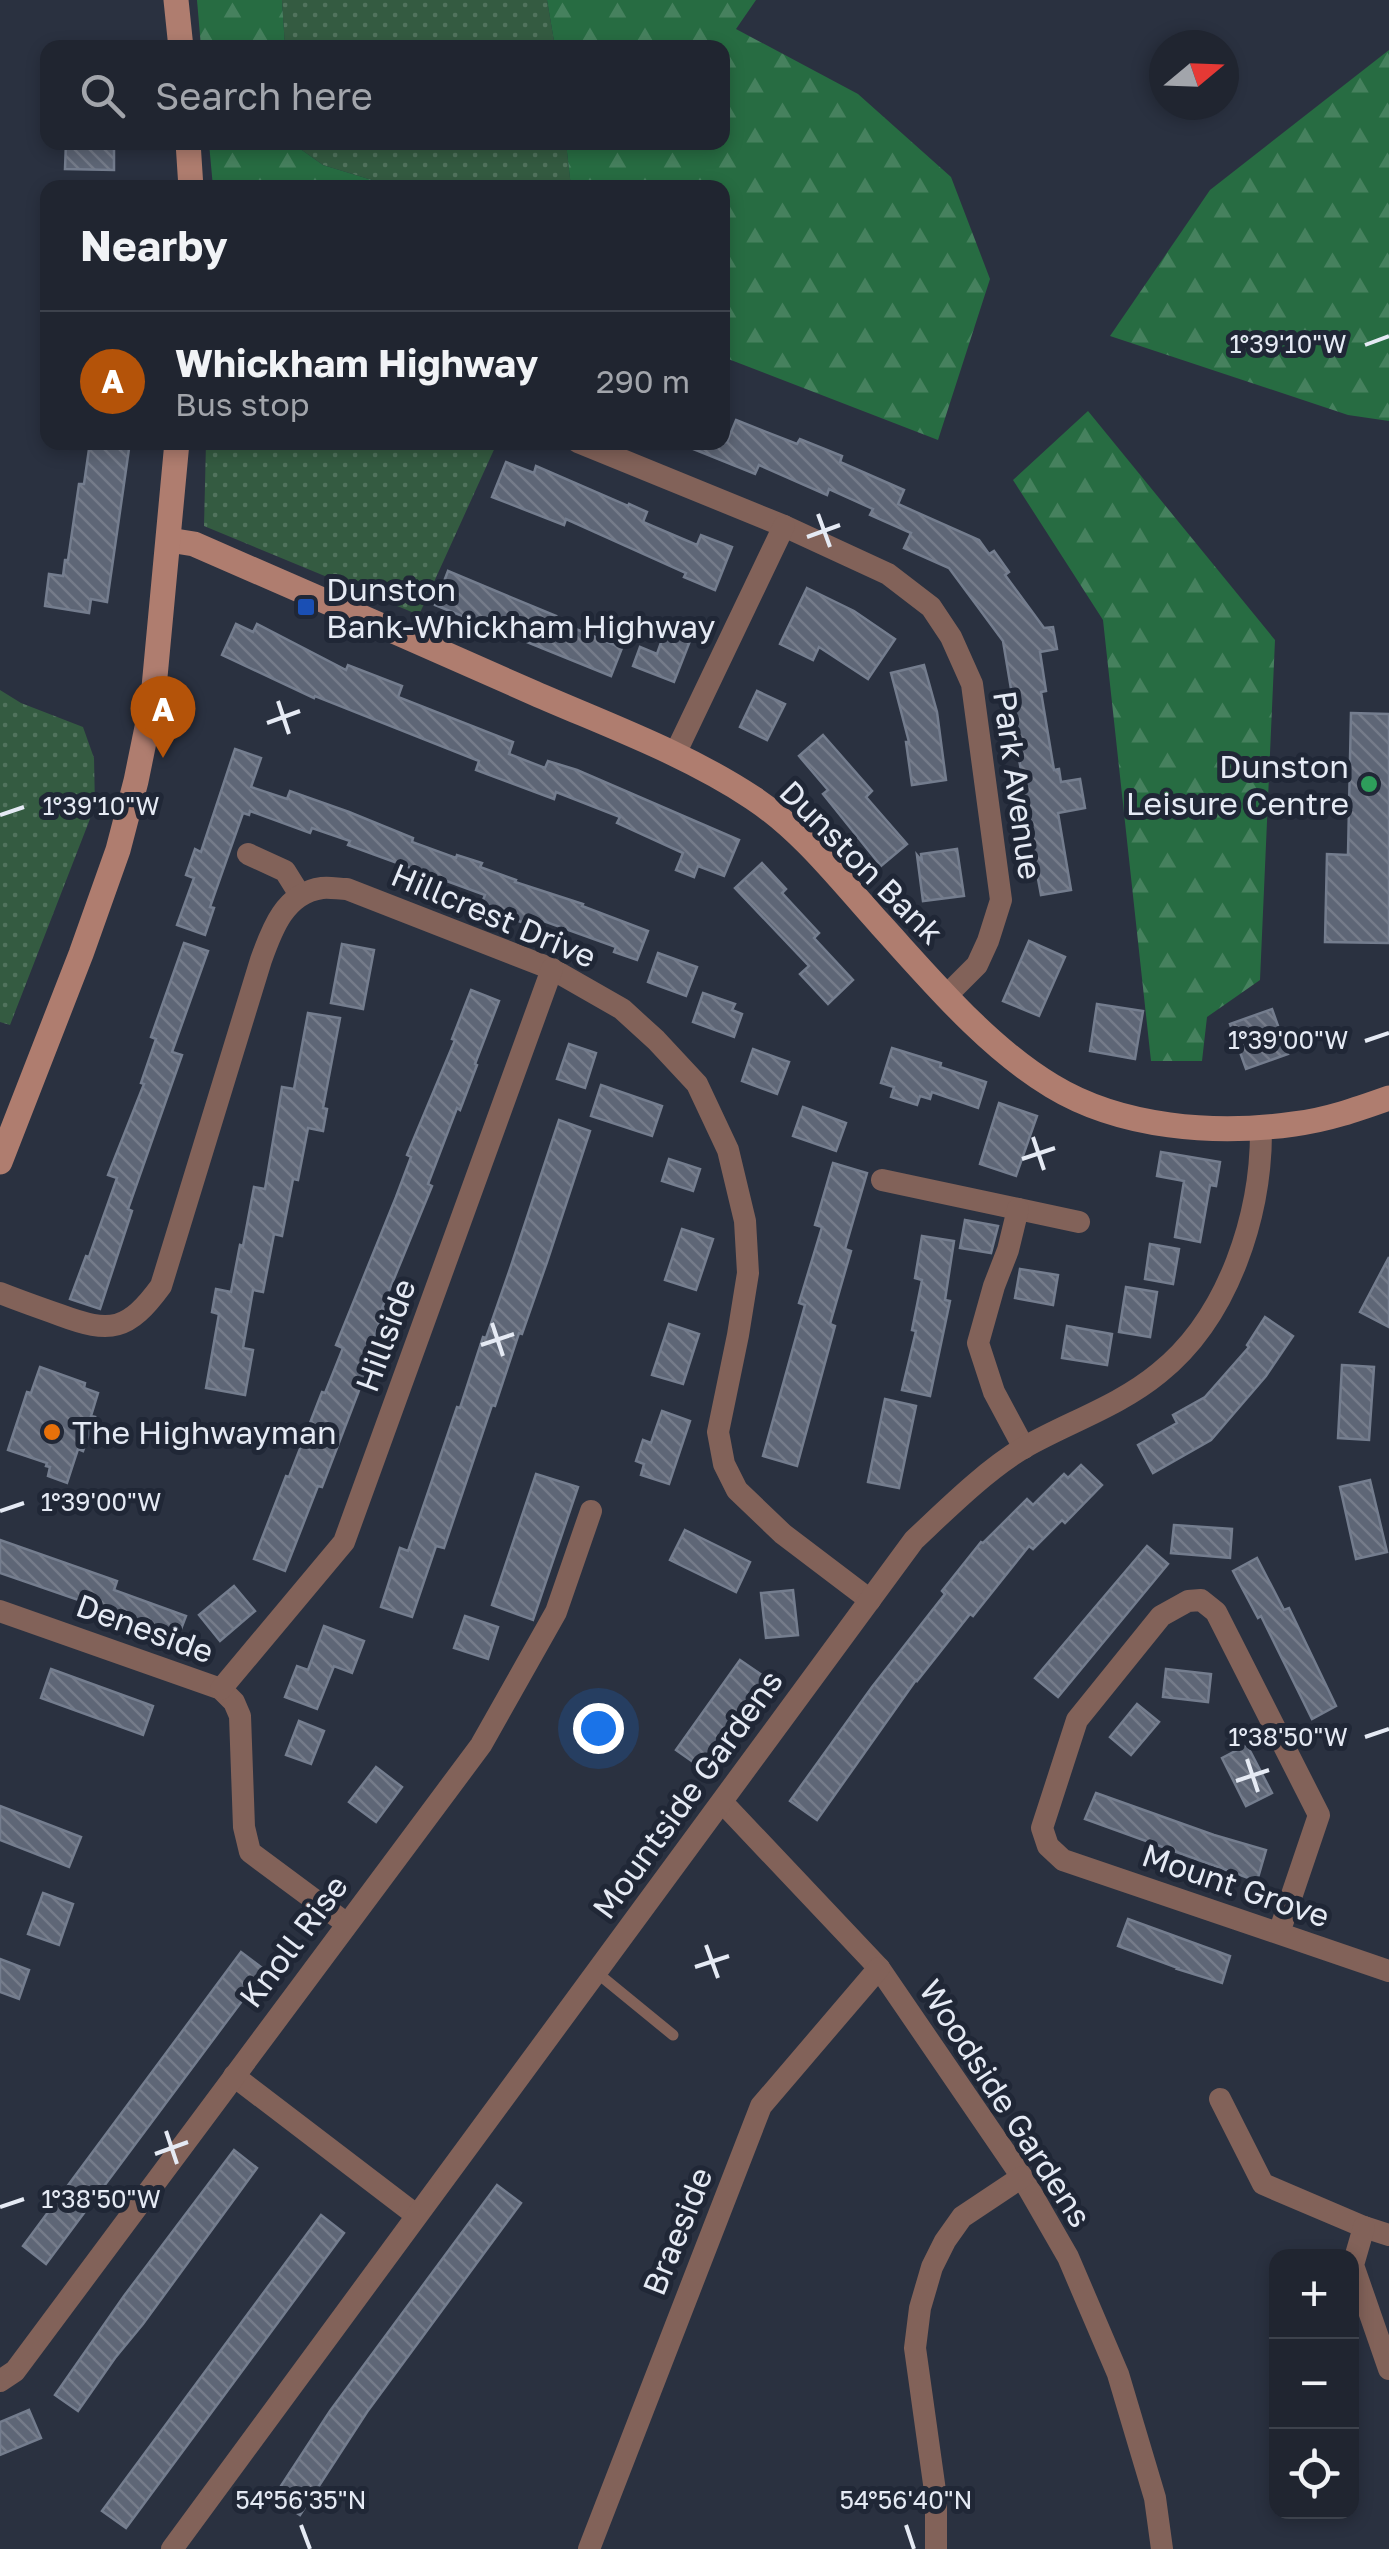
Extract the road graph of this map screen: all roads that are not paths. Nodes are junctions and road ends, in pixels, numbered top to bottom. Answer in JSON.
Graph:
{"nodes":[{"id":1,"x":176,"y":0,"type":"edge"},
{"id":2,"x":179,"y":40,"type":"edge"},
{"id":3,"x":188,"y":150,"type":"edge"},
{"id":4,"x":190,"y":180,"type":"edge"},
{"id":5,"x":176,"y":450,"type":"edge"},
{"id":6,"x":598,"y":450,"type":"edge"},
{"id":7,"x":784,"y":526,"type":"junction"},
{"id":8,"x":169,"y":540,"type":"junction"},
{"id":9,"x":675,"y":754,"type":"junction"},
{"id":10,"x":248,"y":854,"type":"dead end"},
{"id":11,"x":300,"y":895,"type":"junction"},
{"id":12,"x":552,"y":969,"type":"junction"},
{"id":13,"x":946,"y":996,"type":"junction"},
{"id":14,"x":1389,"y":1098,"type":"edge"},
{"id":15,"x":1261,"y":1127,"type":"junction"},
{"id":16,"x":0,"y":1162,"type":"edge"},
{"id":17,"x":882,"y":1180,"type":"dead end"},
{"id":18,"x":1018,"y":1209,"type":"junction"},
{"id":19,"x":1079,"y":1222,"type":"dead end"},
{"id":20,"x":0,"y":1293,"type":"edge"},
{"id":21,"x":1024,"y":1448,"type":"junction"},
{"id":22,"x":591,"y":1511,"type":"dead end"},
{"id":23,"x":870,"y":1600,"type":"junction"},
{"id":24,"x":0,"y":1611,"type":"edge"},
{"id":25,"x":221,"y":1689,"type":"junction"},
{"id":26,"x":722,"y":1802,"type":"junction"},
{"id":27,"x":346,"y":1924,"type":"junction"},
{"id":28,"x":1279,"y":1933,"type":"junction"},
{"id":29,"x":878,"y":1968,"type":"junction"},
{"id":30,"x":1389,"y":1971,"type":"edge"},
{"id":31,"x":596,"y":1972,"type":"junction"},
{"id":32,"x":673,"y":2035,"type":"dead end"},
{"id":33,"x":234,"y":2076,"type":"junction"},
{"id":34,"x":1220,"y":2099,"type":"dead end"},
{"id":35,"x":1022,"y":2177,"type":"junction"},
{"id":36,"x":416,"y":2215,"type":"junction"},
{"id":37,"x":1364,"y":2226,"type":"junction"},
{"id":38,"x":1389,"y":2235,"type":"edge"},
{"id":39,"x":1389,"y":2369,"type":"edge"},
{"id":40,"x":0,"y":2381,"type":"edge"},
{"id":41,"x":172,"y":2549,"type":"edge"},
{"id":42,"x":589,"y":2549,"type":"edge"},
{"id":43,"x":936,"y":2549,"type":"edge"},
{"id":44,"x":1162,"y":2549,"type":"edge"}],
"edges":[{"from":1,"to":2,"type":"street"},
{"from":3,"to":4,"type":"street"},
{"from":5,"to":8,"type":"street"},
{"from":6,"to":7,"type":"street","name":"Park Avenue"},
{"from":7,"to":9,"type":"street"},
{"from":7,"to":13,"type":"street","name":"Park Avenue"},
{"from":8,"to":9,"type":"street","name":"Dunston Bank"},
{"from":8,"to":16,"type":"street"},
{"from":9,"to":13,"type":"street","name":"Dunston Bank"},
{"from":10,"to":11,"type":"street"},
{"from":11,"to":12,"type":"street","name":"Hillcrest Drive"},
{"from":11,"to":20,"type":"street"},
{"from":12,"to":23,"type":"street","name":"Hillcrest Drive"},
{"from":12,"to":25,"type":"street","name":"Hillside"},
{"from":13,"to":15,"type":"street","name":"Dunston Bank"},
{"from":14,"to":15,"type":"street","name":"Dunston Bank"},
{"from":15,"to":21,"type":"street","name":"Mountside Gardens"},
{"from":17,"to":18,"type":"street"},
{"from":18,"to":19,"type":"street"},
{"from":18,"to":21,"type":"street"},
{"from":21,"to":23,"type":"street","name":"Mountside Gardens"},
{"from":22,"to":27,"type":"street","name":"Knoll Rise"},
{"from":23,"to":26,"type":"street","name":"Mountside Gardens"},
{"from":24,"to":25,"type":"street","name":"Deneside"},
{"from":25,"to":27,"type":"street","name":"Deneside"},
{"from":26,"to":29,"type":"street","name":"Woodside Gardens"},
{"from":26,"to":31,"type":"street","name":"Mountside Gardens"},
{"from":27,"to":33,"type":"street","name":"Knoll Rise"},
{"from":28,"to":28,"type":"street","name":"Mount Grove"},
{"from":28,"to":30,"type":"street","name":"Mount Grove"},
{"from":29,"to":35,"type":"street","name":"Woodside Gardens"},
{"from":29,"to":42,"type":"street","name":"Braeside"},
{"from":31,"to":32,"type":"lane"},
{"from":31,"to":36,"type":"street","name":"Mountside Gardens"},
{"from":33,"to":36,"type":"street"},
{"from":33,"to":40,"type":"street","name":"Knoll Rise"},
{"from":34,"to":37,"type":"street"},
{"from":35,"to":43,"type":"street"},
{"from":35,"to":44,"type":"street","name":"Woodside Gardens"},
{"from":36,"to":41,"type":"street","name":"Mountside Gardens"},
{"from":37,"to":38,"type":"street"},
{"from":37,"to":39,"type":"street"}]}
